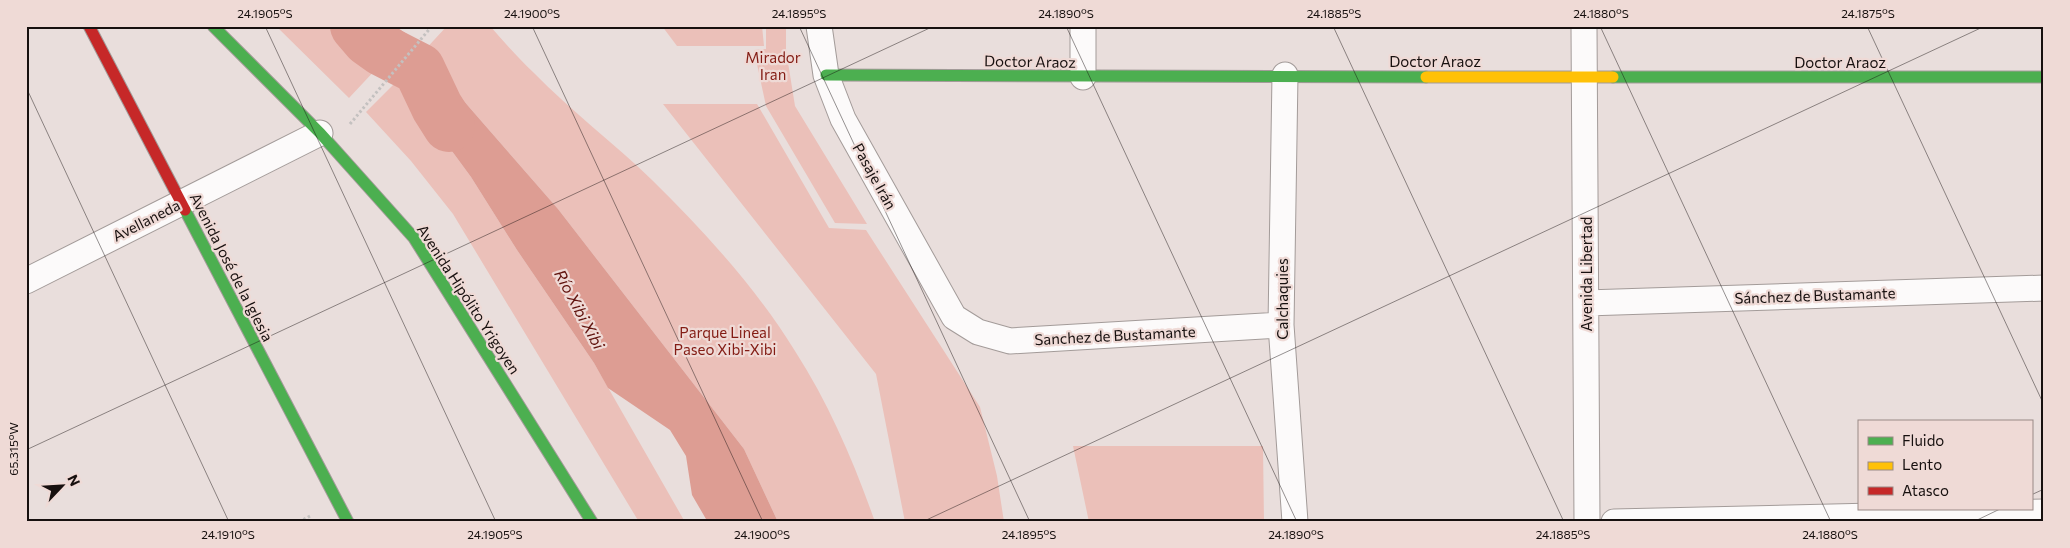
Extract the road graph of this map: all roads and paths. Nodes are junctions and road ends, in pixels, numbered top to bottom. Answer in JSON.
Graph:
{"nodes":[{"id":1,"x":88,"y":26,"type":"edge"},
{"id":2,"x":102,"y":26,"type":"edge"},
{"id":3,"x":213,"y":26,"type":"edge"},
{"id":4,"x":432,"y":26,"type":"edge"},
{"id":5,"x":819,"y":26,"type":"edge"},
{"id":6,"x":1083,"y":26,"type":"edge"},
{"id":7,"x":1584,"y":26,"type":"edge"},
{"id":8,"x":98,"y":43,"type":"junction"},
{"id":9,"x":826,"y":74,"type":"junction"},
{"id":10,"x":1285,"y":75,"type":"junction"},
{"id":11,"x":1083,"y":77,"type":"junction"},
{"id":12,"x":1584,"y":77,"type":"junction"},
{"id":13,"x":2044,"y":77,"type":"edge"},
{"id":14,"x":360,"y":112,"type":"dead end"},
{"id":15,"x":320,"y":133,"type":"junction"},
{"id":16,"x":182,"y":202,"type":"junction"},
{"id":17,"x":26,"y":281,"type":"edge"},
{"id":18,"x":2044,"y":288,"type":"edge"},
{"id":19,"x":1586,"y":303,"type":"junction"},
{"id":20,"x":954,"y":318,"type":"joint"},
{"id":21,"x":1281,"y":325,"type":"junction"},
{"id":22,"x":2044,"y":512,"type":"edge"},
{"id":23,"x":348,"y":522,"type":"edge"},
{"id":24,"x":592,"y":522,"type":"edge"},
{"id":25,"x":1295,"y":522,"type":"edge"},
{"id":26,"x":1587,"y":522,"type":"edge"},
{"id":27,"x":1614,"y":522,"type":"edge"}],
"edges":[{"from":1,"to":8,"type":"street","name":"Avenida José de la Iglesia"},
{"from":2,"to":8,"type":"street"},
{"from":3,"to":15,"type":"street","name":"Avenida Hipólito Yrigoyen"},
{"from":4,"to":14,"type":"path"},
{"from":5,"to":9,"type":"street","name":"Pasaje Irán"},
{"from":6,"to":11,"type":"street"},
{"from":7,"to":12,"type":"street","name":"Avenida Libertad"},
{"from":8,"to":16,"type":"street","name":"Avenida José de la Iglesia"},
{"from":9,"to":11,"type":"street","name":"Doctor Araoz"},
{"from":9,"to":20,"type":"street","name":"Pasaje Irán"},
{"from":10,"to":11,"type":"street","name":"Doctor Araoz"},
{"from":10,"to":12,"type":"street","name":"Doctor Araoz"},
{"from":10,"to":21,"type":"street","name":"Calchaquies"},
{"from":12,"to":13,"type":"street","name":"Doctor Araoz"},
{"from":12,"to":19,"type":"street","name":"Avenida Libertad"},
{"from":15,"to":16,"type":"street","name":"Avellaneda"},
{"from":15,"to":24,"type":"street","name":"Avenida Hipólito Yrigoyen"},
{"from":16,"to":17,"type":"street","name":"Avellaneda"},
{"from":16,"to":23,"type":"street","name":"Avenida José de la Iglesia"},
{"from":18,"to":19,"type":"street","name":"Sánchez de Bustamante"},
{"from":19,"to":26,"type":"street","name":"Avenida Libertad"},
{"from":20,"to":21,"type":"street","name":"Sanchez de Bustamante"},
{"from":21,"to":25,"type":"street","name":"Calchaquies"},
{"from":22,"to":27,"type":"street"}]}
